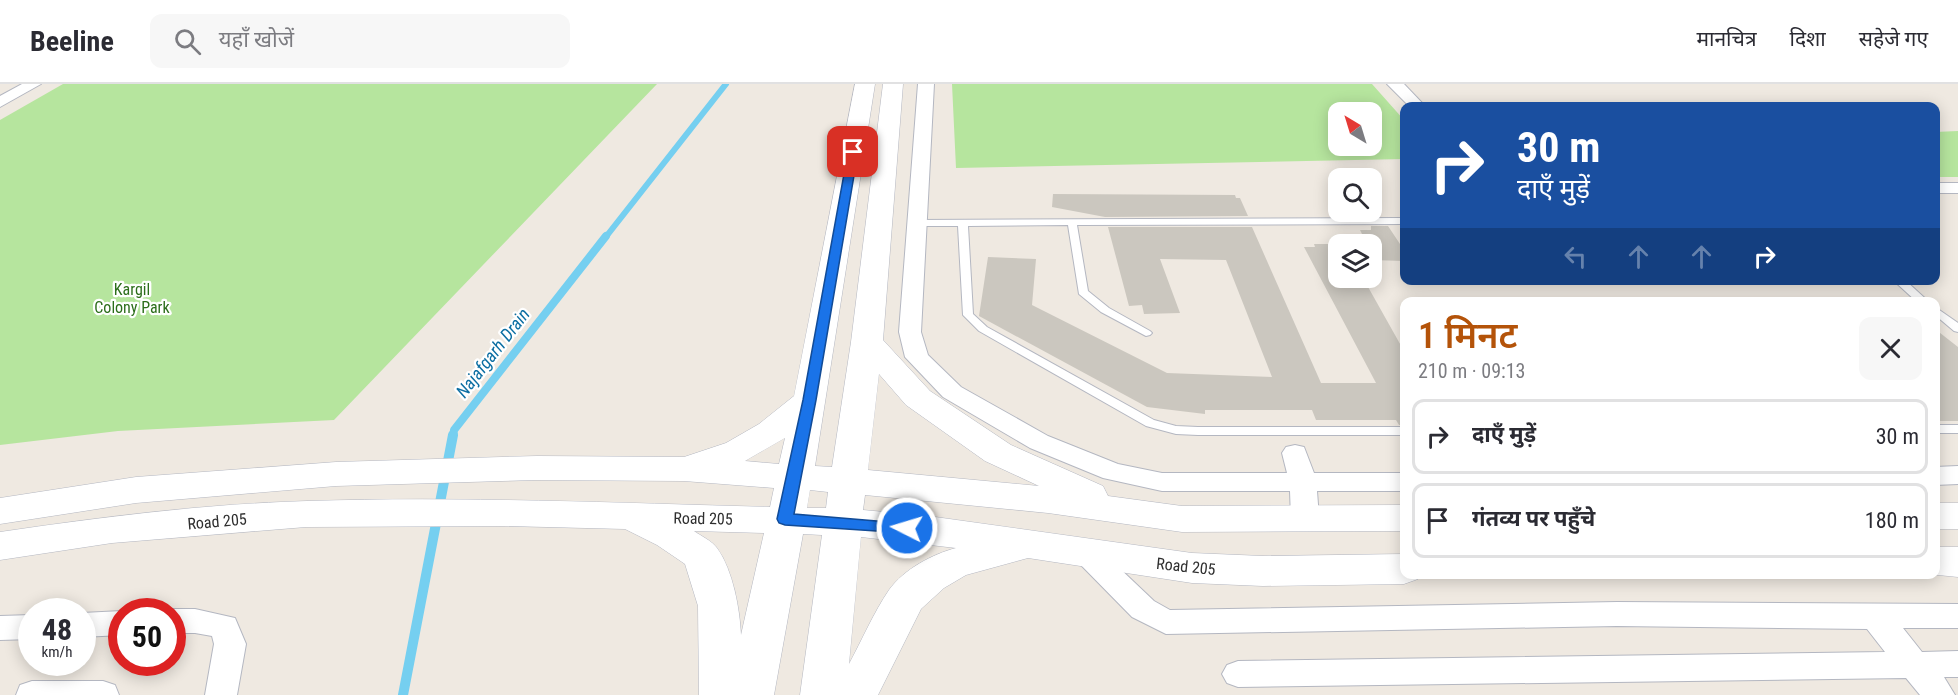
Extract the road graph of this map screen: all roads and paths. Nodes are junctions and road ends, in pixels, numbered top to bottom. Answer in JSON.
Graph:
{"nodes":[{"id":1,"x":5,"y":84,"type":"edge"},
{"id":2,"x":33,"y":84,"type":"edge"},
{"id":3,"x":865,"y":84,"type":"edge"},
{"id":4,"x":893,"y":84,"type":"edge"},
{"id":5,"x":926,"y":84,"type":"edge"},
{"id":6,"x":1395,"y":84,"type":"edge"},
{"id":7,"x":0,"y":87,"type":"edge"},
{"id":8,"x":0,"y":102,"type":"edge"},
{"id":9,"x":1413,"y":102,"type":"edge"},
{"id":10,"x":1940,"y":188,"type":"edge"},
{"id":11,"x":1958,"y":188,"type":"edge"},
{"id":12,"x":1400,"y":221,"type":"edge"},
{"id":13,"x":1072,"y":222,"type":"junction"},
{"id":14,"x":917,"y":223,"type":"junction"},
{"id":15,"x":963,"y":223,"type":"junction"},
{"id":16,"x":1904,"y":285,"type":"edge"},
{"id":17,"x":1918,"y":297,"type":"edge"},
{"id":18,"x":1940,"y":314,"type":"edge"},
{"id":19,"x":1958,"y":329,"type":"edge"},
{"id":20,"x":1146,"y":333,"type":"dead end"},
{"id":21,"x":867,"y":342,"type":"junction"},
{"id":22,"x":810,"y":400,"type":"junction"},
{"id":23,"x":1940,"y":429,"type":"edge"},
{"id":24,"x":1958,"y":429,"type":"edge"},
{"id":25,"x":1400,"y":431,"type":"edge"},
{"id":26,"x":1293,"y":442,"type":"junction"},
{"id":27,"x":684,"y":469,"type":"junction"},
{"id":28,"x":1940,"y":476,"type":"edge"},
{"id":29,"x":1958,"y":476,"type":"edge"},
{"id":30,"x":794,"y":477,"type":"junction"},
{"id":31,"x":850,"y":481,"type":"junction"},
{"id":32,"x":1400,"y":483,"type":"edge"},
{"id":33,"x":1304,"y":501,"type":"junction"},
{"id":34,"x":0,"y":511,"type":"edge"},
{"id":35,"x":1940,"y":516,"type":"edge"},
{"id":36,"x":1958,"y":516,"type":"edge"},
{"id":37,"x":630,"y":517,"type":"junction"},
{"id":38,"x":1400,"y":517,"type":"edge"},
{"id":39,"x":785,"y":519,"type":"junction"},
{"id":40,"x":1182,"y":519,"type":"junction"},
{"id":41,"x":843,"y":522,"type":"junction"},
{"id":42,"x":1031,"y":544,"type":"junction"},
{"id":43,"x":0,"y":546,"type":"edge"},
{"id":44,"x":1086,"y":552,"type":"junction"},
{"id":45,"x":1940,"y":562,"type":"edge"},
{"id":46,"x":1958,"y":562,"type":"edge"},
{"id":47,"x":1400,"y":569,"type":"edge"},
{"id":48,"x":1958,"y":616,"type":"edge"},
{"id":49,"x":1875,"y":617,"type":"junction"},
{"id":50,"x":186,"y":621,"type":"edge"},
{"id":51,"x":18,"y":627,"type":"edge"},
{"id":52,"x":0,"y":628,"type":"edge"},
{"id":53,"x":1958,"y":664,"type":"edge"},
{"id":54,"x":1913,"y":665,"type":"junction"},
{"id":55,"x":1238,"y":674,"type":"dead end"},
{"id":56,"x":32,"y":695,"type":"edge"},
{"id":57,"x":103,"y":695,"type":"edge"},
{"id":58,"x":221,"y":695,"type":"edge"},
{"id":59,"x":722,"y":695,"type":"edge"},
{"id":60,"x":751,"y":695,"type":"edge"},
{"id":61,"x":823,"y":695,"type":"edge"},
{"id":62,"x":855,"y":695,"type":"edge"},
{"id":63,"x":1939,"y":695,"type":"edge"}],
"edges":[{"from":1,"to":7,"type":"street"},
{"from":2,"to":8,"type":"street"},
{"from":3,"to":22,"type":"main road"},
{"from":4,"to":21,"type":"main road"},
{"from":5,"to":14,"type":"street"},
{"from":6,"to":9,"type":"street"},
{"from":10,"to":11,"type":"street"},
{"from":12,"to":13,"type":"lane"},
{"from":13,"to":15,"type":"lane"},
{"from":13,"to":20,"type":"lane"},
{"from":14,"to":15,"type":"lane"},
{"from":14,"to":33,"type":"street"},
{"from":15,"to":26,"type":"lane"},
{"from":16,"to":17,"type":"lane"},
{"from":18,"to":19,"type":"lane"},
{"from":21,"to":31,"type":"main road"},
{"from":21,"to":40,"type":"main road"},
{"from":22,"to":27,"type":"main road"},
{"from":22,"to":30,"type":"main road"},
{"from":23,"to":24,"type":"lane"},
{"from":25,"to":26,"type":"lane"},
{"from":26,"to":33,"type":"street"},
{"from":27,"to":30,"type":"main road"},
{"from":27,"to":34,"type":"main road"},
{"from":28,"to":29,"type":"street"},
{"from":30,"to":31,"type":"main road"},
{"from":30,"to":39,"type":"main road"},
{"from":31,"to":40,"type":"main road"},
{"from":31,"to":41,"type":"main road"},
{"from":32,"to":33,"type":"street"},
{"from":33,"to":38,"type":"main road"},
{"from":33,"to":40,"type":"main road"},
{"from":35,"to":36,"type":"main road"},
{"from":37,"to":39,"type":"main road","name":"Road 205"},
{"from":37,"to":43,"type":"main road","name":"Road 205"},
{"from":37,"to":59,"type":"main road"},
{"from":39,"to":41,"type":"main road","name":"Road 205"},
{"from":39,"to":60,"type":"main road"},
{"from":41,"to":42,"type":"main road","name":"Road 205"},
{"from":41,"to":61,"type":"main road"},
{"from":42,"to":44,"type":"main road","name":"Road 205"},
{"from":42,"to":62,"type":"main road"},
{"from":44,"to":47,"type":"main road","name":"Road 205"},
{"from":44,"to":49,"type":"street"},
{"from":45,"to":46,"type":"main road"},
{"from":48,"to":49,"type":"street"},
{"from":49,"to":54,"type":"street"},
{"from":50,"to":58,"type":"street"},
{"from":51,"to":52,"type":"street"},
{"from":53,"to":54,"type":"street"},
{"from":54,"to":55,"type":"street"},
{"from":54,"to":63,"type":"street"},
{"from":56,"to":57,"type":"street"}]}
